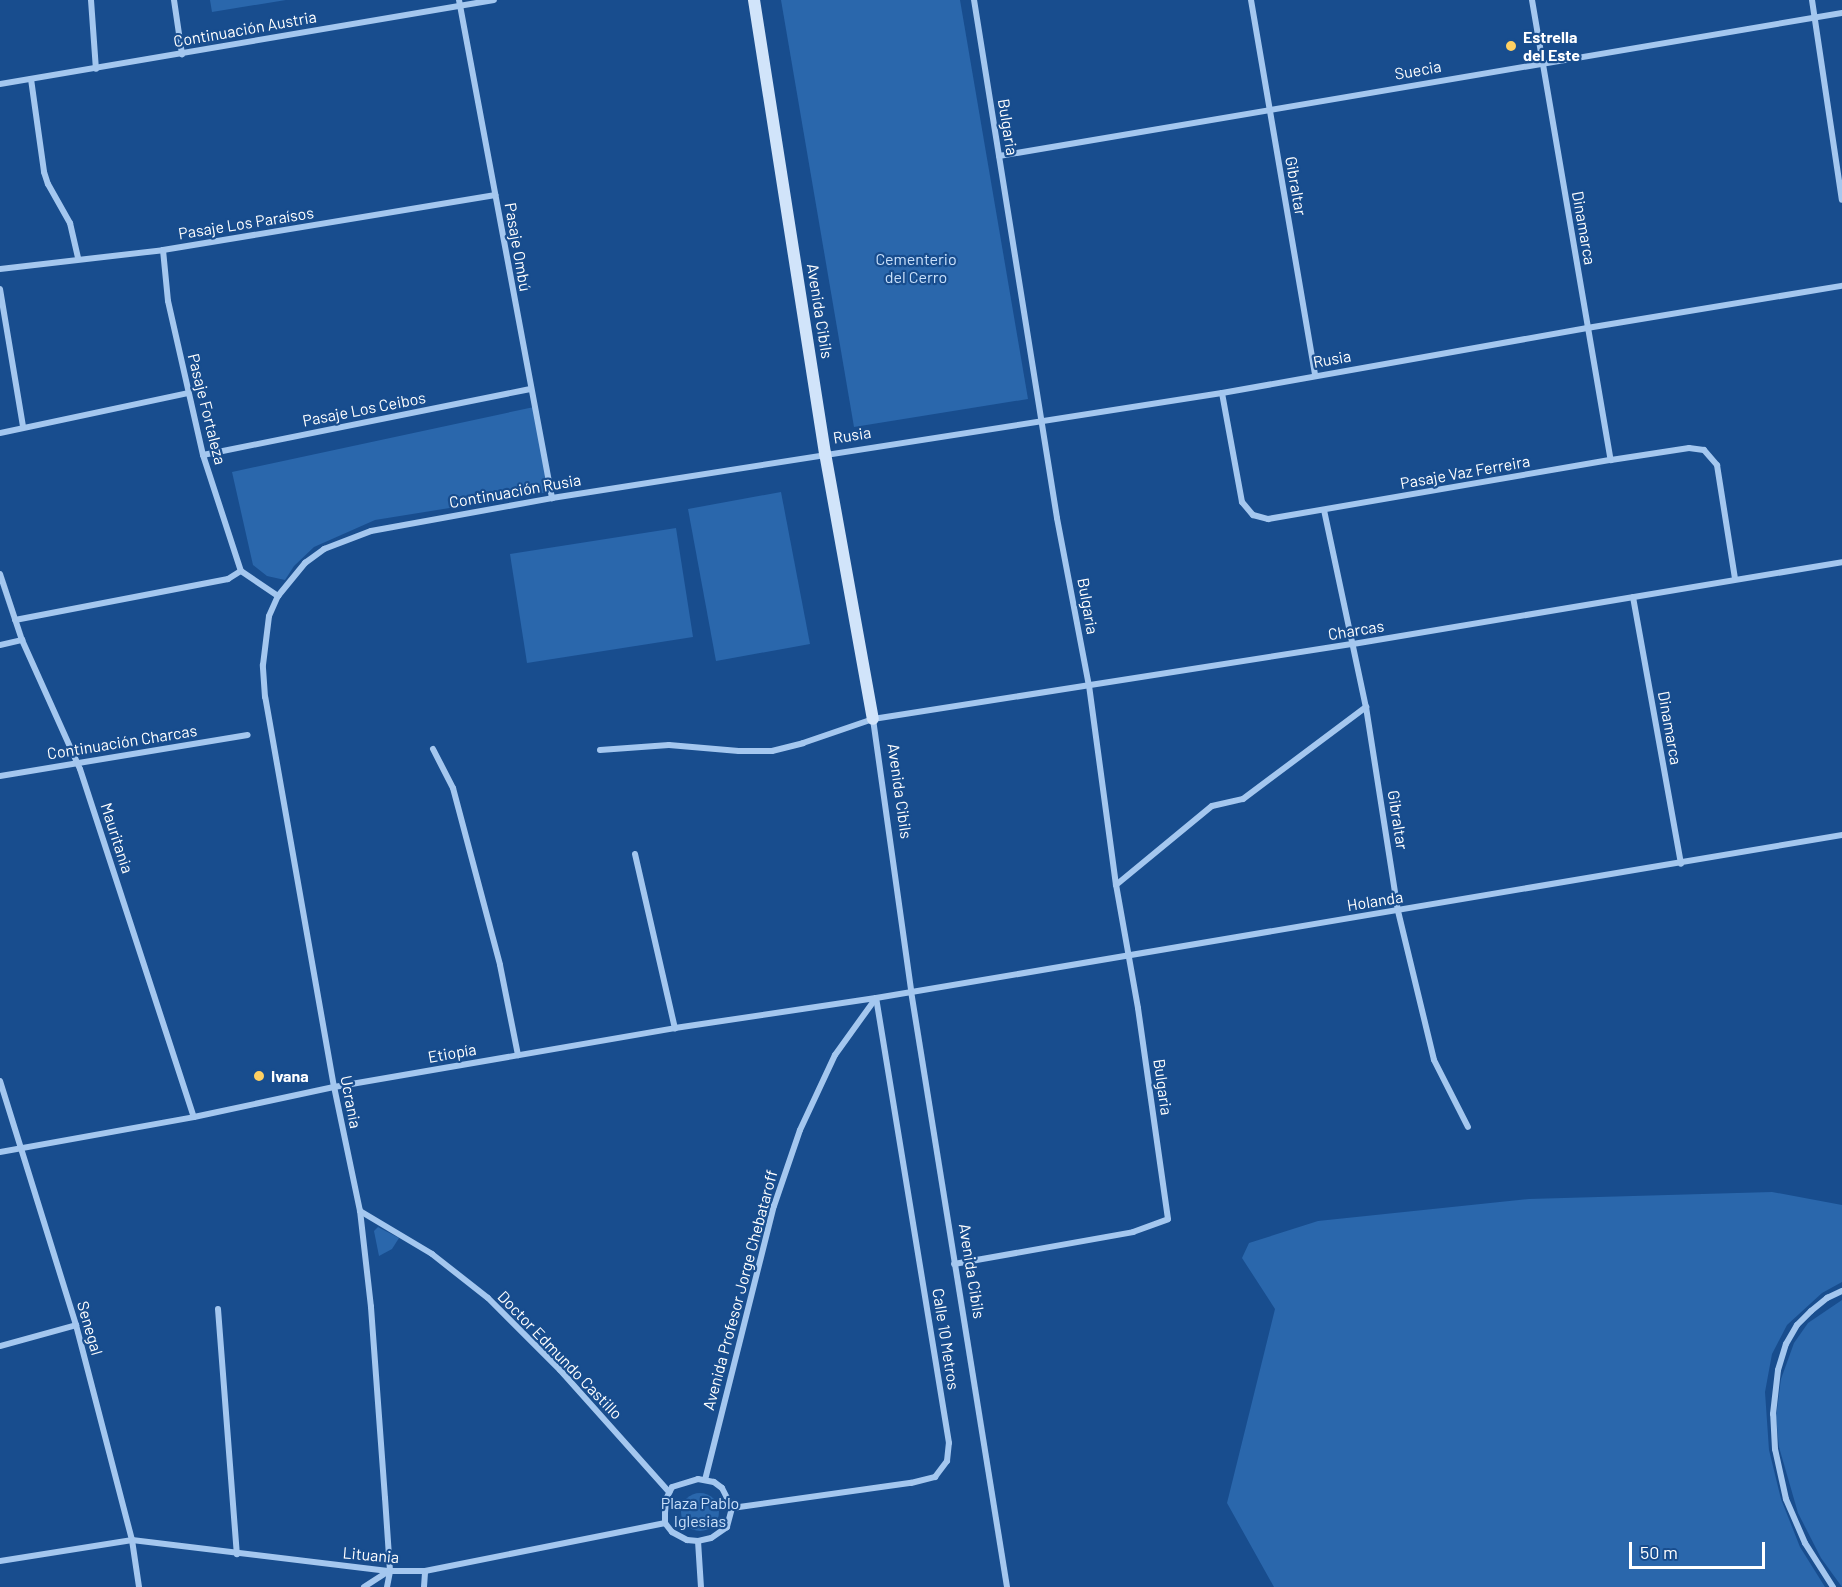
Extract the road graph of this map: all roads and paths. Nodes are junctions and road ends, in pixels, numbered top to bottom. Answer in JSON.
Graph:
{"nodes":[{"id":1,"x":91,"y":0,"type":"edge"},
{"id":2,"x":174,"y":0,"type":"edge"},
{"id":3,"x":494,"y":0,"type":"edge"},
{"id":4,"x":754,"y":0,"type":"edge"},
{"id":5,"x":974,"y":0,"type":"edge"},
{"id":6,"x":1251,"y":0,"type":"edge"},
{"id":7,"x":1532,"y":0,"type":"edge"},
{"id":8,"x":1812,"y":0,"type":"edge"},
{"id":9,"x":459,"y":3,"type":"edge"},
{"id":10,"x":1842,"y":13,"type":"edge"},
{"id":11,"x":1814,"y":18,"type":"junction"},
{"id":12,"x":182,"y":54,"type":"junction"},
{"id":13,"x":1542,"y":63,"type":"junction"},
{"id":14,"x":96,"y":69,"type":"junction"},
{"id":15,"x":31,"y":79,"type":"junction"},
{"id":16,"x":0,"y":84,"type":"edge"},
{"id":17,"x":1268,"y":109,"type":"junction"},
{"id":18,"x":999,"y":156,"type":"junction"},
{"id":19,"x":495,"y":195,"type":"junction"},
{"id":20,"x":1842,"y":200,"type":"edge"},
{"id":21,"x":163,"y":250,"type":"junction"},
{"id":22,"x":78,"y":259,"type":"junction"},
{"id":23,"x":0,"y":269,"type":"edge"},
{"id":24,"x":1842,"y":286,"type":"edge"},
{"id":25,"x":0,"y":289,"type":"edge"},
{"id":26,"x":1587,"y":328,"type":"junction"},
{"id":27,"x":1315,"y":376,"type":"junction"},
{"id":28,"x":530,"y":389,"type":"junction"},
{"id":29,"x":188,"y":393,"type":"junction"},
{"id":30,"x":1222,"y":393,"type":"junction"},
{"id":31,"x":1041,"y":420,"type":"junction"},
{"id":32,"x":23,"y":427,"type":"junction"},
{"id":33,"x":0,"y":433,"type":"edge"},
{"id":34,"x":825,"y":453,"type":"junction"},
{"id":35,"x":203,"y":455,"type":"junction"},
{"id":36,"x":1611,"y":460,"type":"junction"},
{"id":37,"x":552,"y":498,"type":"junction"},
{"id":38,"x":1324,"y":510,"type":"junction"},
{"id":39,"x":1842,"y":562,"type":"edge"},
{"id":40,"x":241,"y":570,"type":"junction"},
{"id":41,"x":0,"y":574,"type":"edge"},
{"id":42,"x":1735,"y":579,"type":"junction"},
{"id":43,"x":278,"y":596,"type":"junction"},
{"id":44,"x":1633,"y":597,"type":"junction"},
{"id":45,"x":15,"y":620,"type":"junction"},
{"id":46,"x":22,"y":640,"type":"junction"},
{"id":47,"x":266,"y":641,"type":"joint"},
{"id":48,"x":1353,"y":644,"type":"junction"},
{"id":49,"x":0,"y":645,"type":"edge"},
{"id":50,"x":1089,"y":686,"type":"junction"},
{"id":51,"x":1366,"y":707,"type":"junction"},
{"id":52,"x":873,"y":719,"type":"junction"},
{"id":53,"x":248,"y":735,"type":"dead end"},
{"id":54,"x":433,"y":749,"type":"dead end"},
{"id":55,"x":600,"y":750,"type":"dead end"},
{"id":56,"x":77,"y":764,"type":"junction"},
{"id":57,"x":0,"y":777,"type":"edge"},
{"id":58,"x":1842,"y":835,"type":"edge"},
{"id":59,"x":635,"y":854,"type":"dead end"},
{"id":60,"x":1681,"y":864,"type":"junction"},
{"id":61,"x":1116,"y":885,"type":"junction"},
{"id":62,"x":1398,"y":911,"type":"junction"},
{"id":63,"x":1128,"y":956,"type":"junction"},
{"id":64,"x":911,"y":991,"type":"junction"},
{"id":65,"x":876,"y":998,"type":"junction"},
{"id":66,"x":675,"y":1028,"type":"junction"},
{"id":67,"x":518,"y":1056,"type":"junction"},
{"id":68,"x":0,"y":1081,"type":"edge"},
{"id":69,"x":334,"y":1087,"type":"junction"},
{"id":70,"x":194,"y":1117,"type":"junction"},
{"id":71,"x":1468,"y":1127,"type":"dead end"},
{"id":72,"x":22,"y":1148,"type":"junction"},
{"id":73,"x":0,"y":1152,"type":"edge"},
{"id":74,"x":360,"y":1211,"type":"junction"},
{"id":75,"x":954,"y":1264,"type":"junction"},
{"id":76,"x":1842,"y":1291,"type":"edge"},
{"id":77,"x":218,"y":1309,"type":"dead end"},
{"id":78,"x":76,"y":1325,"type":"junction"},
{"id":79,"x":0,"y":1346,"type":"edge"},
{"id":80,"x":705,"y":1480,"type":"junction"},
{"id":81,"x":669,"y":1492,"type":"junction"},
{"id":82,"x":732,"y":1508,"type":"junction"},
{"id":83,"x":665,"y":1523,"type":"junction"},
{"id":84,"x":132,"y":1540,"type":"junction"},
{"id":85,"x":698,"y":1541,"type":"junction"},
{"id":86,"x":237,"y":1554,"type":"junction"},
{"id":87,"x":0,"y":1561,"type":"edge"},
{"id":88,"x":390,"y":1571,"type":"junction"},
{"id":89,"x":425,"y":1571,"type":"junction"},
{"id":90,"x":139,"y":1587,"type":"edge"},
{"id":91,"x":364,"y":1587,"type":"edge"},
{"id":92,"x":387,"y":1587,"type":"edge"},
{"id":93,"x":424,"y":1587,"type":"edge"},
{"id":94,"x":700,"y":1587,"type":"edge"},
{"id":95,"x":1007,"y":1587,"type":"edge"},
{"id":96,"x":1833,"y":1587,"type":"edge"}],
"edges":[{"from":1,"to":14,"type":"street"},
{"from":2,"to":12,"type":"street"},
{"from":3,"to":9,"type":"street","name":"Continuación Austria"},
{"from":4,"to":34,"type":"street","name":"Avenida Cibils"},
{"from":5,"to":18,"type":"street","name":"Bulgaria"},
{"from":6,"to":17,"type":"street","name":"Gibraltar"},
{"from":7,"to":13,"type":"street","name":"Dinamarca"},
{"from":8,"to":11,"type":"street"},
{"from":9,"to":12,"type":"street","name":"Continuación Austria"},
{"from":9,"to":19,"type":"street","name":"Pasaje Ombú"},
{"from":10,"to":11,"type":"street","name":"Suecia"},
{"from":11,"to":13,"type":"street","name":"Suecia"},
{"from":11,"to":20,"type":"street"},
{"from":12,"to":14,"type":"street","name":"Continuación Austria"},
{"from":13,"to":17,"type":"street","name":"Suecia"},
{"from":13,"to":26,"type":"street","name":"Dinamarca"},
{"from":14,"to":15,"type":"street","name":"Continuación Austria"},
{"from":15,"to":16,"type":"street","name":"Continuación Austria"},
{"from":15,"to":22,"type":"street"},
{"from":17,"to":18,"type":"street","name":"Suecia"},
{"from":17,"to":27,"type":"street","name":"Gibraltar"},
{"from":18,"to":31,"type":"street","name":"Bulgaria"},
{"from":19,"to":21,"type":"street","name":"Pasaje Los Paraísos"},
{"from":19,"to":28,"type":"street","name":"Pasaje Ombú"},
{"from":21,"to":22,"type":"street","name":"Pasaje Los Paraísos"},
{"from":21,"to":29,"type":"street","name":"Pasaje Fortaleza"},
{"from":22,"to":23,"type":"street","name":"Pasaje Los Paraísos"},
{"from":24,"to":26,"type":"street","name":"Rusia"},
{"from":25,"to":32,"type":"street"},
{"from":26,"to":27,"type":"street","name":"Rusia"},
{"from":26,"to":36,"type":"street","name":"Dinamarca"},
{"from":27,"to":30,"type":"street","name":"Rusia"},
{"from":28,"to":35,"type":"street","name":"Pasaje Los Ceibos"},
{"from":28,"to":37,"type":"street","name":"Pasaje Ombú"},
{"from":29,"to":32,"type":"street"},
{"from":29,"to":35,"type":"street","name":"Pasaje Fortaleza"},
{"from":30,"to":31,"type":"street","name":"Rusia"},
{"from":30,"to":38,"type":"street","name":"Pasaje Vaz Ferreira"},
{"from":31,"to":34,"type":"street","name":"Rusia"},
{"from":31,"to":50,"type":"street","name":"Bulgaria"},
{"from":32,"to":33,"type":"street"},
{"from":34,"to":37,"type":"street","name":"Continuación Rusia"},
{"from":34,"to":52,"type":"street","name":"Avenida Cibils"},
{"from":35,"to":40,"type":"street","name":"Pasaje Fortaleza"},
{"from":36,"to":38,"type":"street","name":"Pasaje Vaz Ferreira"},
{"from":36,"to":42,"type":"street","name":"Pasaje Vaz Ferreira"},
{"from":37,"to":43,"type":"street","name":"Continuación Rusia"},
{"from":38,"to":48,"type":"street","name":"Gibraltar"},
{"from":39,"to":42,"type":"street","name":"Charcas"},
{"from":40,"to":43,"type":"street"},
{"from":40,"to":45,"type":"street"},
{"from":41,"to":45,"type":"street","name":"Mauritania"},
{"from":42,"to":44,"type":"street","name":"Charcas"},
{"from":43,"to":47,"type":"street","name":"Continuación Rusia"},
{"from":44,"to":48,"type":"street","name":"Charcas"},
{"from":44,"to":60,"type":"street","name":"Dinamarca"},
{"from":45,"to":46,"type":"street","name":"Mauritania"},
{"from":46,"to":49,"type":"street"},
{"from":46,"to":56,"type":"street","name":"Mauritania"},
{"from":47,"to":69,"type":"street","name":"Ucrania"},
{"from":48,"to":50,"type":"street","name":"Charcas"},
{"from":48,"to":51,"type":"street","name":"Gibraltar"},
{"from":50,"to":52,"type":"street","name":"Charcas"},
{"from":50,"to":61,"type":"street","name":"Bulgaria"},
{"from":51,"to":61,"type":"street"},
{"from":51,"to":62,"type":"street","name":"Gibraltar"},
{"from":52,"to":55,"type":"street","name":"Charcas"},
{"from":52,"to":64,"type":"street","name":"Avenida Cibils"},
{"from":53,"to":56,"type":"street","name":"Continuación Charcas"},
{"from":54,"to":67,"type":"street"},
{"from":56,"to":57,"type":"street","name":"Continuación Charcas"},
{"from":56,"to":70,"type":"street","name":"Mauritania"},
{"from":58,"to":60,"type":"street","name":"Holanda"},
{"from":59,"to":66,"type":"street"},
{"from":60,"to":62,"type":"street","name":"Holanda"},
{"from":61,"to":63,"type":"street","name":"Bulgaria"},
{"from":62,"to":63,"type":"street","name":"Holanda"},
{"from":62,"to":71,"type":"street","name":"Gibraltar"},
{"from":63,"to":64,"type":"street","name":"Holanda"},
{"from":63,"to":75,"type":"street","name":"Bulgaria"},
{"from":64,"to":65,"type":"street","name":"Etiopía"},
{"from":64,"to":75,"type":"street","name":"Avenida Cibils"},
{"from":65,"to":66,"type":"street","name":"Etiopía"},
{"from":65,"to":80,"type":"street","name":"Avenida Profesor Jorge Chebataroff"},
{"from":65,"to":82,"type":"street","name":"Calle 10 Metros"},
{"from":66,"to":67,"type":"street","name":"Etiopía"},
{"from":67,"to":69,"type":"street","name":"Etiopía"},
{"from":68,"to":72,"type":"street","name":"Senegal"},
{"from":69,"to":70,"type":"street","name":"Etiopía"},
{"from":69,"to":74,"type":"street","name":"Ucrania"},
{"from":70,"to":72,"type":"street","name":"Etiopía"},
{"from":72,"to":73,"type":"street","name":"Etiopía"},
{"from":72,"to":78,"type":"street","name":"Senegal"},
{"from":74,"to":81,"type":"street","name":"Doctor Edmundo Castillo"},
{"from":74,"to":88,"type":"street","name":"Ucrania"},
{"from":75,"to":95,"type":"street","name":"Avenida Cibils"},
{"from":76,"to":96,"type":"street"},
{"from":77,"to":86,"type":"street"},
{"from":78,"to":79,"type":"street"},
{"from":78,"to":84,"type":"street","name":"Senegal"},
{"from":80,"to":81,"type":"street"},
{"from":80,"to":82,"type":"street"},
{"from":81,"to":83,"type":"street"},
{"from":82,"to":85,"type":"street"},
{"from":83,"to":85,"type":"street"},
{"from":83,"to":89,"type":"street","name":"Lituania"},
{"from":84,"to":86,"type":"street","name":"Lituania"},
{"from":84,"to":87,"type":"street","name":"Lituania"},
{"from":84,"to":90,"type":"street","name":"Senegal"},
{"from":85,"to":94,"type":"street"},
{"from":86,"to":88,"type":"street","name":"Lituania"},
{"from":88,"to":89,"type":"street","name":"Lituania"},
{"from":88,"to":91,"type":"street"},
{"from":88,"to":92,"type":"street","name":"Ucrania"},
{"from":89,"to":93,"type":"street"}]}
